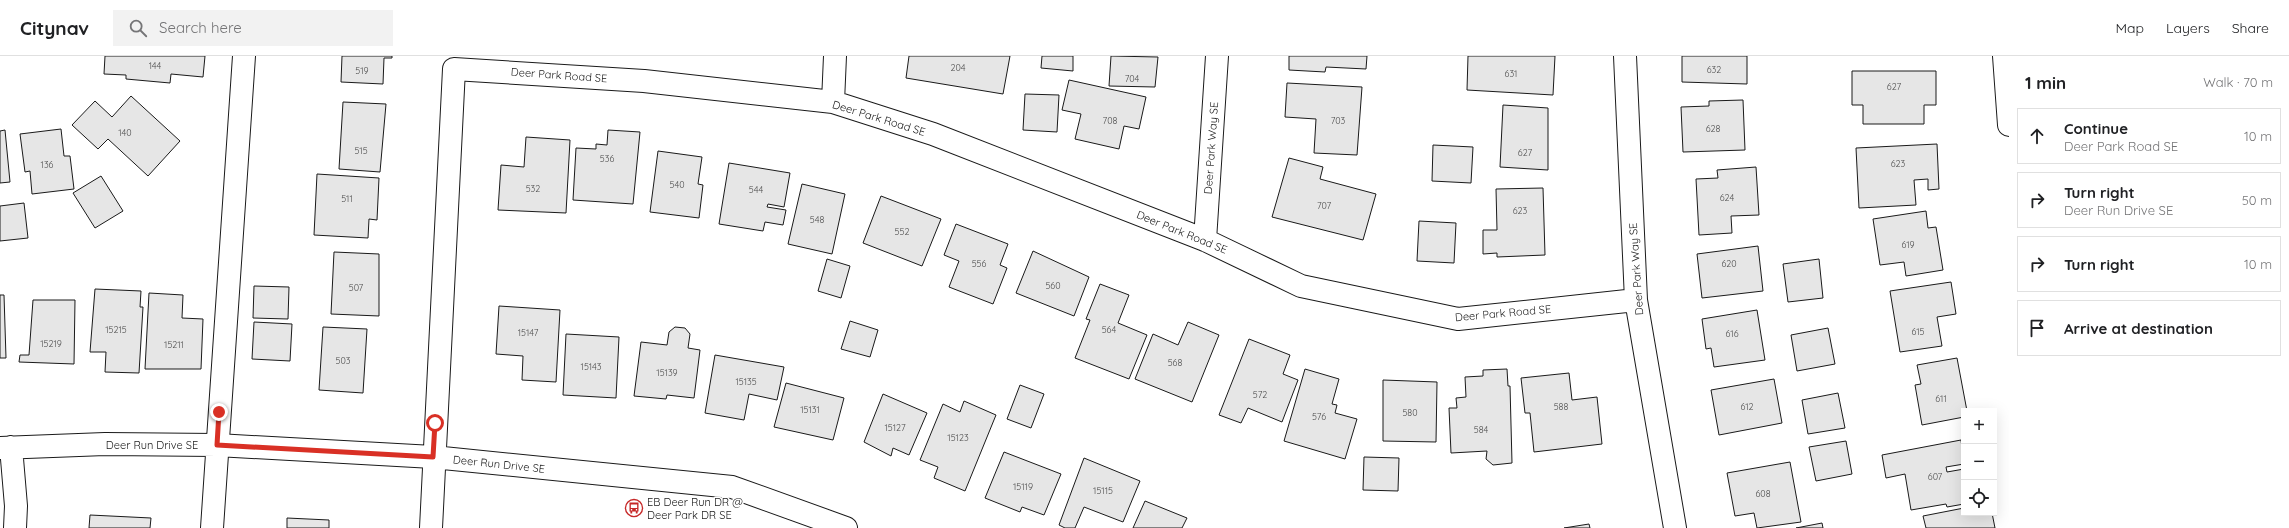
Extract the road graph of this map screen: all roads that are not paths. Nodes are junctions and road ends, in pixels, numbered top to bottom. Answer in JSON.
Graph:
{"nodes":[{"id":1,"x":244,"y":56,"type":"edge"},
{"id":2,"x":835,"y":56,"type":"edge"},
{"id":3,"x":1217,"y":56,"type":"edge"},
{"id":4,"x":1625,"y":56,"type":"edge"},
{"id":5,"x":2004,"y":56,"type":"edge"},
{"id":6,"x":455,"y":62,"type":"edge"},
{"id":7,"x":833,"y":102,"type":"junction"},
{"id":8,"x":2009,"y":125,"type":"edge"},
{"id":9,"x":1205,"y":240,"type":"junction"},
{"id":10,"x":1636,"y":300,"type":"junction"},
{"id":11,"x":217,"y":445,"type":"junction"},
{"id":12,"x":6,"y":447,"type":"edge"},
{"id":13,"x":433,"y":457,"type":"junction"},
{"id":14,"x":15,"y":528,"type":"edge"},
{"id":15,"x":212,"y":528,"type":"edge"},
{"id":16,"x":431,"y":528,"type":"edge"},
{"id":17,"x":846,"y":528,"type":"edge"},
{"id":18,"x":1675,"y":528,"type":"edge"}],
"edges":[{"from":1,"to":11,"type":"street"},
{"from":2,"to":7,"type":"street"},
{"from":3,"to":9,"type":"street","name":"Deer Park Way SE"},
{"from":4,"to":10,"type":"street","name":"Deer Park Way SE"},
{"from":5,"to":8,"type":"street"},
{"from":6,"to":7,"type":"street","name":"Deer Park Road SE"},
{"from":6,"to":13,"type":"street","name":"Deer Park Road SE"},
{"from":7,"to":9,"type":"street","name":"Deer Park Road SE"},
{"from":9,"to":10,"type":"street","name":"Deer Park Road SE"},
{"from":10,"to":18,"type":"street","name":"Deer Park Way SE"},
{"from":11,"to":12,"type":"street","name":"Deer Run Drive SE"},
{"from":11,"to":13,"type":"street","name":"Deer Run Drive SE"},
{"from":11,"to":15,"type":"street"},
{"from":12,"to":14,"type":"street"},
{"from":13,"to":16,"type":"street","name":"Deer Park Road SE"},
{"from":13,"to":17,"type":"street","name":"Deer Run Drive SE"}]}
